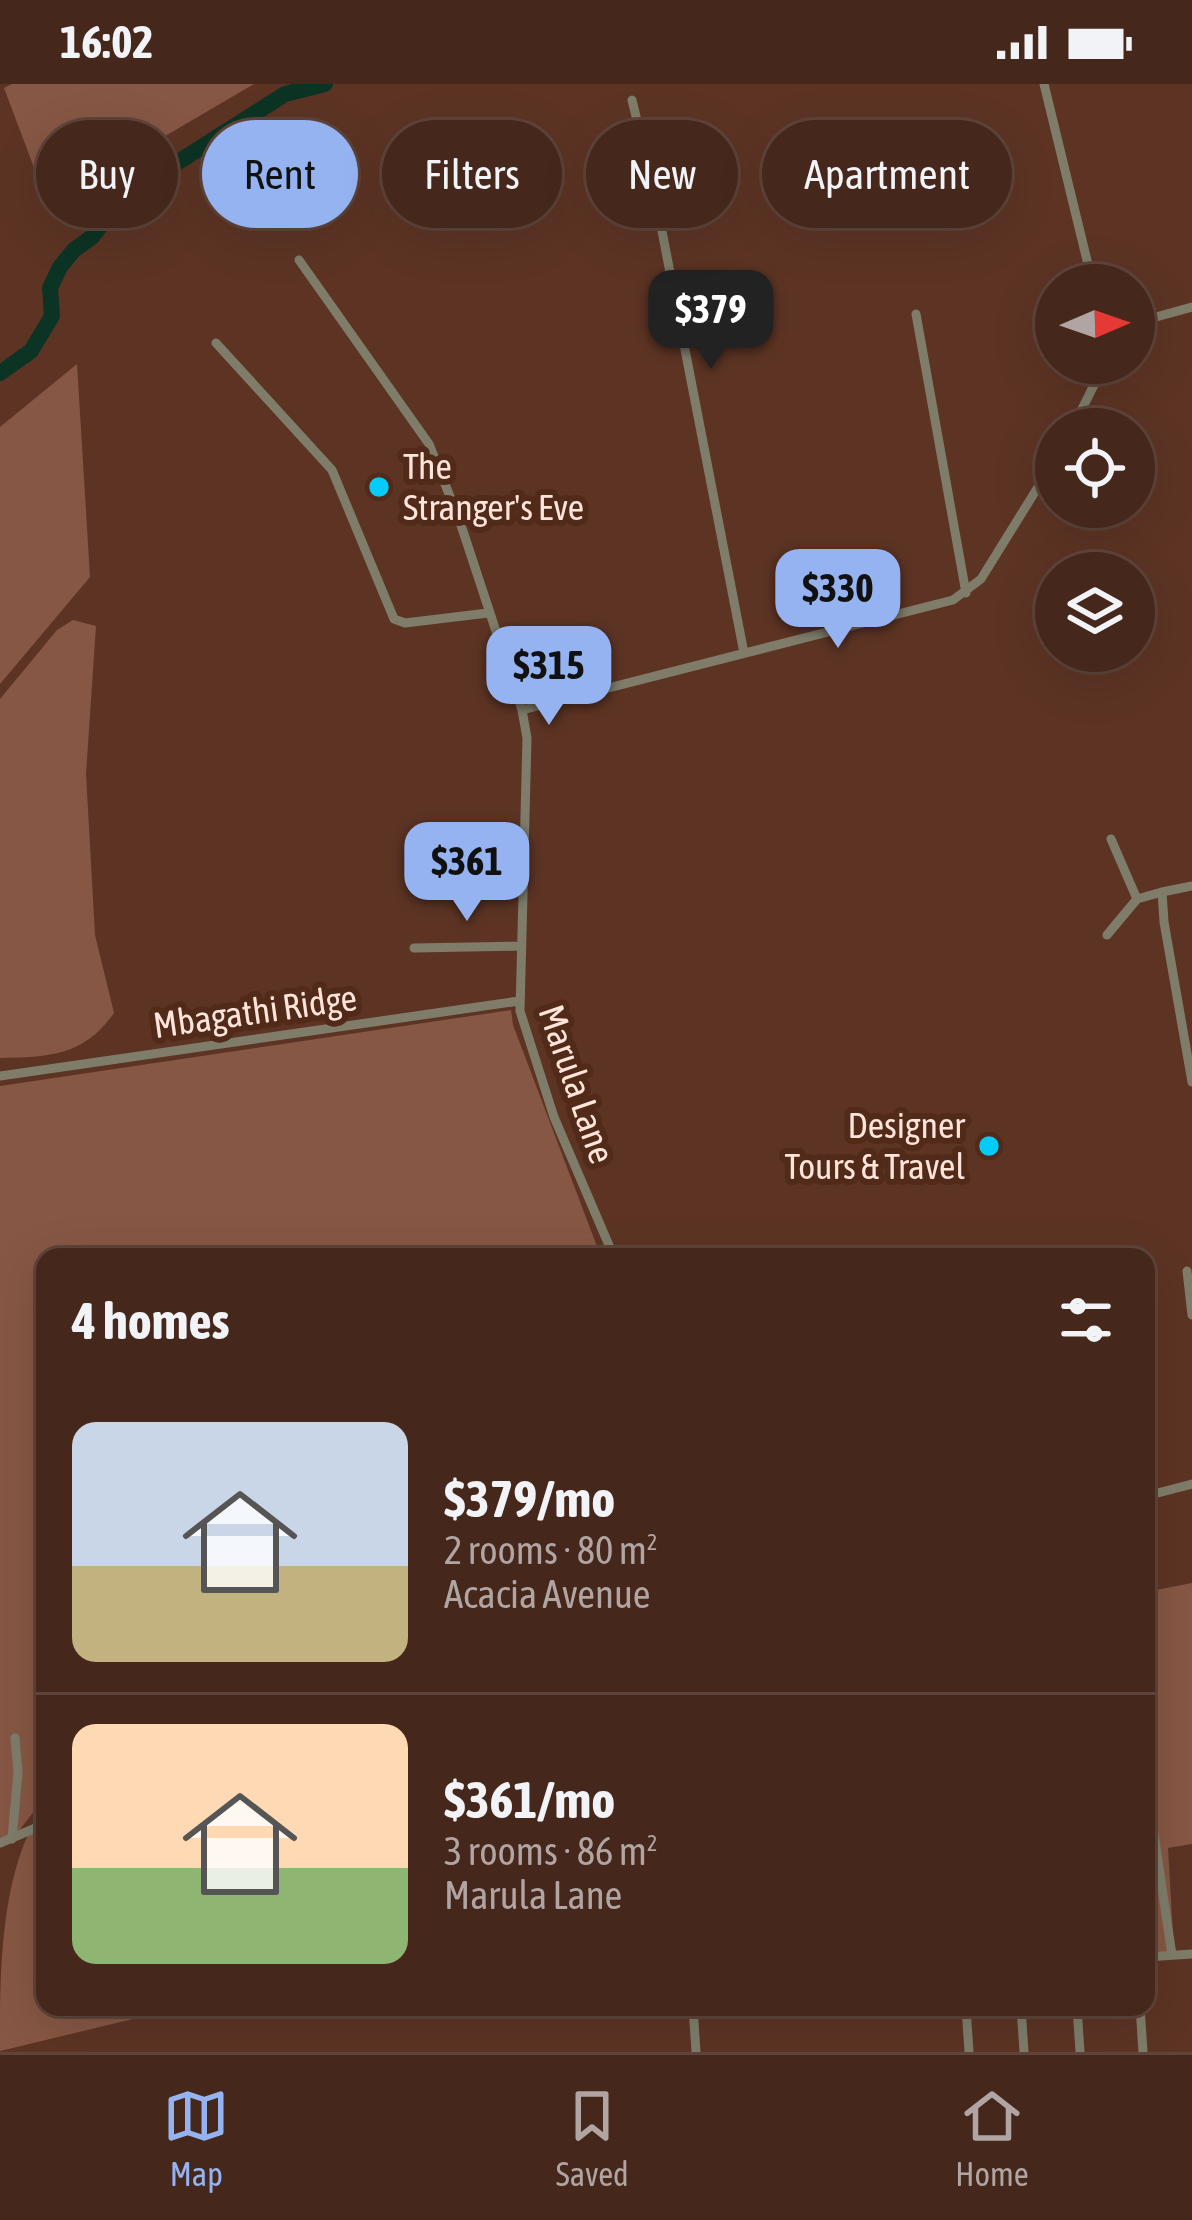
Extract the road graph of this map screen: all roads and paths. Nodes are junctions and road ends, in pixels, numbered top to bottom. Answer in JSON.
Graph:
{"nodes":[{"id":1,"x":1045,"y":84,"type":"edge"},
{"id":2,"x":632,"y":100,"type":"dead end"},
{"id":3,"x":299,"y":260,"type":"dead end"},
{"id":4,"x":1088,"y":264,"type":"edge"},
{"id":5,"x":1192,"y":307,"type":"edge"},
{"id":6,"x":916,"y":314,"type":"dead end"},
{"id":7,"x":1155,"y":317,"type":"edge"},
{"id":8,"x":216,"y":343,"type":"dead end"},
{"id":9,"x":1035,"y":492,"type":"edge"},
{"id":10,"x":966,"y":593,"type":"junction"},
{"id":11,"x":488,"y":613,"type":"junction"},
{"id":12,"x":744,"y":653,"type":"junction"},
{"id":13,"x":522,"y":710,"type":"junction"},
{"id":14,"x":1111,"y":839,"type":"dead end"},
{"id":15,"x":1192,"y":886,"type":"edge"},
{"id":16,"x":1162,"y":892,"type":"junction"},
{"id":17,"x":1137,"y":899,"type":"junction"},
{"id":18,"x":1107,"y":935,"type":"dead end"},
{"id":19,"x":520,"y":946,"type":"junction"},
{"id":20,"x":414,"y":948,"type":"dead end"},
{"id":21,"x":519,"y":1001,"type":"junction"},
{"id":22,"x":0,"y":1076,"type":"edge"},
{"id":23,"x":1192,"y":1082,"type":"edge"},
{"id":24,"x":610,"y":1248,"type":"edge"},
{"id":25,"x":1187,"y":1271,"type":"dead end"},
{"id":26,"x":1192,"y":1315,"type":"edge"},
{"id":27,"x":1192,"y":1484,"type":"edge"},
{"id":28,"x":1155,"y":1494,"type":"edge"},
{"id":29,"x":15,"y":1738,"type":"dead end"},
{"id":30,"x":36,"y":1828,"type":"edge"},
{"id":31,"x":6,"y":1841,"type":"edge"},
{"id":32,"x":1155,"y":1841,"type":"edge"},
{"id":33,"x":1172,"y":1954,"type":"junction"},
{"id":34,"x":1192,"y":1954,"type":"edge"},
{"id":35,"x":1155,"y":1956,"type":"edge"},
{"id":36,"x":694,"y":2016,"type":"edge"},
{"id":37,"x":967,"y":2016,"type":"edge"},
{"id":38,"x":1022,"y":2016,"type":"edge"},
{"id":39,"x":1078,"y":2016,"type":"edge"},
{"id":40,"x":1140,"y":2016,"type":"edge"},
{"id":41,"x":697,"y":2052,"type":"edge"},
{"id":42,"x":969,"y":2052,"type":"edge"},
{"id":43,"x":1024,"y":2052,"type":"edge"},
{"id":44,"x":1080,"y":2052,"type":"edge"},
{"id":45,"x":1142,"y":2052,"type":"edge"}],
"edges":[{"from":1,"to":4,"type":"street"},
{"from":2,"to":12,"type":"street"},
{"from":3,"to":11,"type":"street","name":"Marula Lane"},
{"from":5,"to":7,"type":"street"},
{"from":6,"to":10,"type":"street"},
{"from":8,"to":11,"type":"street"},
{"from":9,"to":10,"type":"street"},
{"from":10,"to":12,"type":"street"},
{"from":11,"to":13,"type":"street","name":"Marula Lane"},
{"from":12,"to":13,"type":"street"},
{"from":13,"to":19,"type":"street","name":"Marula Lane"},
{"from":14,"to":17,"type":"street"},
{"from":15,"to":16,"type":"street"},
{"from":16,"to":17,"type":"street"},
{"from":16,"to":23,"type":"street"},
{"from":17,"to":18,"type":"street"},
{"from":19,"to":20,"type":"street"},
{"from":19,"to":21,"type":"street","name":"Marula Lane"},
{"from":21,"to":22,"type":"street","name":"Mbagathi Ridge"},
{"from":21,"to":24,"type":"street","name":"Marula Lane"},
{"from":25,"to":26,"type":"street"},
{"from":27,"to":28,"type":"street"},
{"from":29,"to":31,"type":"street"},
{"from":30,"to":31,"type":"street"},
{"from":32,"to":33,"type":"street"},
{"from":33,"to":34,"type":"street"},
{"from":33,"to":35,"type":"street"},
{"from":36,"to":41,"type":"street"},
{"from":37,"to":42,"type":"street"},
{"from":38,"to":43,"type":"street"},
{"from":39,"to":44,"type":"street"},
{"from":40,"to":45,"type":"street"}]}
